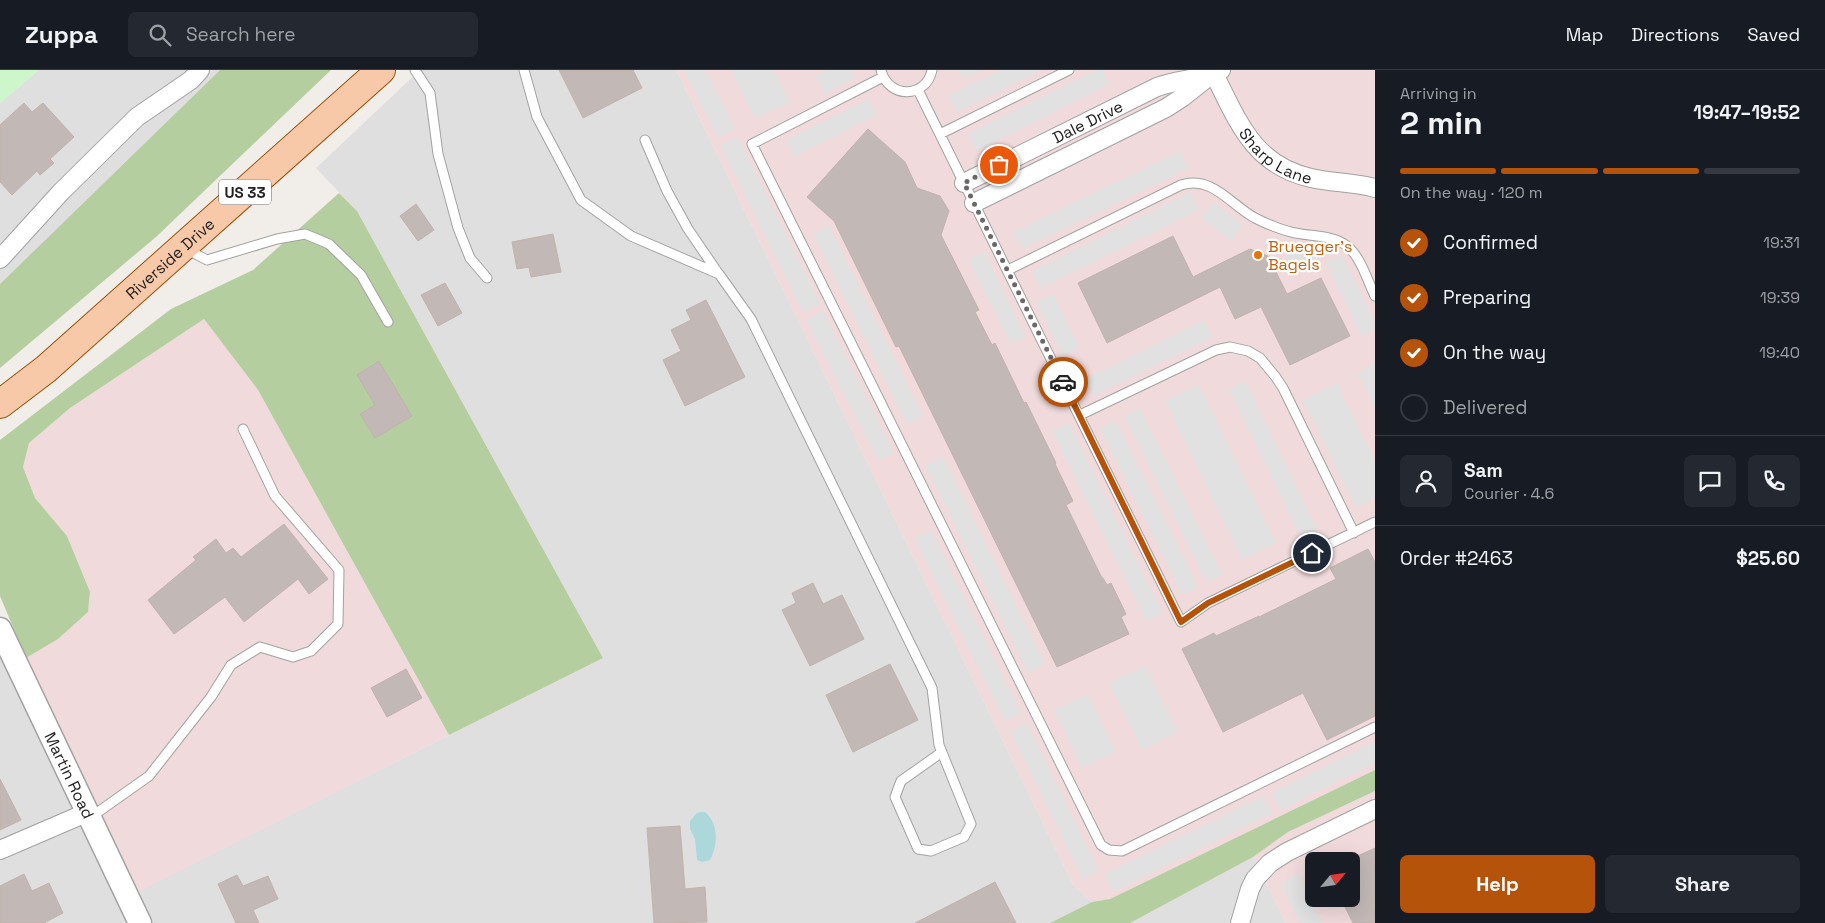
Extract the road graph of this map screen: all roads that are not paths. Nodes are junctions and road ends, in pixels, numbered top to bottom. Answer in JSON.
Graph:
{"nodes":[{"id":1,"x":200,"y":70,"type":"edge"},
{"id":2,"x":381,"y":70,"type":"edge"},
{"id":3,"x":415,"y":70,"type":"edge"},
{"id":4,"x":524,"y":70,"type":"edge"},
{"id":5,"x":932,"y":70,"type":"edge"},
{"id":6,"x":1069,"y":70,"type":"edge"},
{"id":7,"x":1215,"y":71,"type":"edge"},
{"id":8,"x":882,"y":74,"type":"edge"},
{"id":9,"x":918,"y":90,"type":"junction"},
{"id":10,"x":940,"y":134,"type":"junction"},
{"id":11,"x":645,"y":140,"type":"dead end"},
{"id":12,"x":964,"y":183,"type":"junction"},
{"id":13,"x":1375,"y":188,"type":"edge"},
{"id":14,"x":974,"y":202,"type":"junction"},
{"id":15,"x":183,"y":247,"type":"junction"},
{"id":16,"x":0,"y":259,"type":"edge"},
{"id":17,"x":1008,"y":270,"type":"junction"},
{"id":18,"x":719,"y":274,"type":"junction"},
{"id":19,"x":487,"y":278,"type":"dead end"},
{"id":20,"x":1375,"y":296,"type":"edge"},
{"id":21,"x":388,"y":322,"type":"dead end"},
{"id":22,"x":0,"y":404,"type":"edge"},
{"id":23,"x":1080,"y":415,"type":"junction"},
{"id":24,"x":243,"y":429,"type":"dead end"},
{"id":25,"x":1375,"y":522,"type":"edge"},
{"id":26,"x":1354,"y":533,"type":"junction"},
{"id":27,"x":0,"y":629,"type":"edge"},
{"id":28,"x":1375,"y":727,"type":"edge"},
{"id":29,"x":942,"y":752,"type":"junction"},
{"id":30,"x":1375,"y":809,"type":"edge"},
{"id":31,"x":88,"y":816,"type":"junction"},
{"id":32,"x":0,"y":850,"type":"edge"},
{"id":33,"x":140,"y":923,"type":"edge"},
{"id":34,"x":1240,"y":923,"type":"edge"}],
"edges":[{"from":1,"to":16,"type":"street"},
{"from":2,"to":15,"type":"main road","name":"Riverside Drive","number":"US 33"},
{"from":3,"to":19,"type":"lane"},
{"from":4,"to":18,"type":"lane"},
{"from":5,"to":9,"type":"lane"},
{"from":6,"to":10,"type":"lane"},
{"from":7,"to":12,"type":"street","name":"Dale Drive"},
{"from":7,"to":13,"type":"street","name":"Sharp Lane"},
{"from":7,"to":14,"type":"street","name":"Dale Drive"},
{"from":8,"to":9,"type":"lane"},
{"from":8,"to":28,"type":"lane"},
{"from":9,"to":10,"type":"lane"},
{"from":10,"to":12,"type":"lane"},
{"from":11,"to":18,"type":"lane"},
{"from":12,"to":14,"type":"lane"},
{"from":14,"to":17,"type":"lane"},
{"from":15,"to":21,"type":"lane"},
{"from":15,"to":22,"type":"main road","name":"Riverside Drive","number":"US 33"},
{"from":17,"to":20,"type":"lane"},
{"from":17,"to":23,"type":"lane"},
{"from":18,"to":29,"type":"lane"},
{"from":23,"to":26,"type":"lane"},
{"from":23,"to":26,"type":"lane"},
{"from":24,"to":31,"type":"lane"},
{"from":25,"to":26,"type":"lane"},
{"from":27,"to":31,"type":"street","name":"Martin Road"},
{"from":29,"to":29,"type":"lane"},
{"from":30,"to":34,"type":"street"},
{"from":31,"to":32,"type":"street"},
{"from":31,"to":33,"type":"street","name":"Martin Road"}]}
